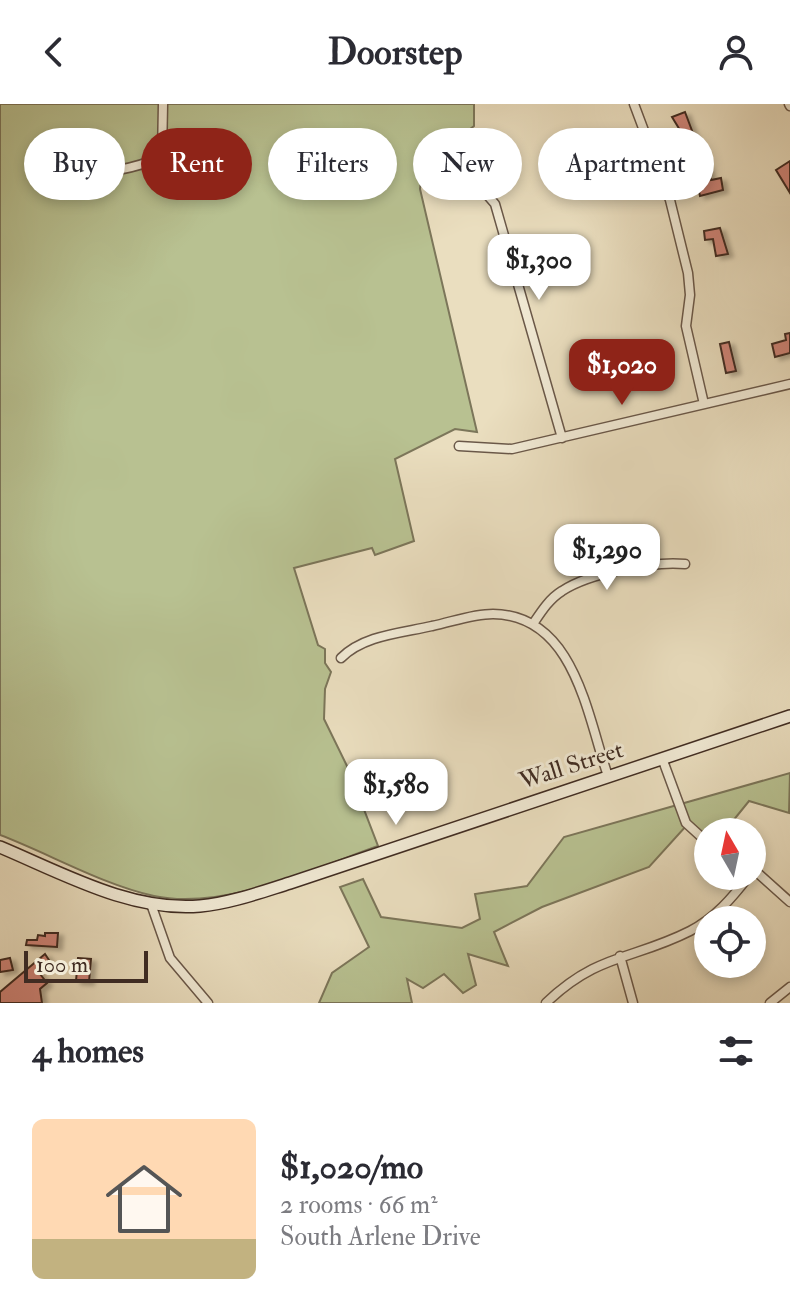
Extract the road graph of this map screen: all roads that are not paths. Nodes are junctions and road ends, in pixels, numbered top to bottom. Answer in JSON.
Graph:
{"nodes":[{"id":1,"x":163,"y":104,"type":"edge"},
{"id":2,"x":634,"y":104,"type":"edge"},
{"id":3,"x":125,"y":167,"type":"edge"},
{"id":4,"x":492,"y":200,"type":"edge"},
{"id":5,"x":790,"y":384,"type":"edge"},
{"id":6,"x":704,"y":404,"type":"junction"},
{"id":7,"x":562,"y":438,"type":"junction"},
{"id":8,"x":459,"y":446,"type":"dead end"},
{"id":9,"x":685,"y":564,"type":"dead end"},
{"id":10,"x":533,"y":624,"type":"junction"},
{"id":11,"x":341,"y":658,"type":"dead end"},
{"id":12,"x":790,"y":716,"type":"edge"},
{"id":13,"x":662,"y":758,"type":"junction"},
{"id":14,"x":608,"y":776,"type":"junction"},
{"id":15,"x":694,"y":830,"type":"edge"},
{"id":16,"x":0,"y":847,"type":"edge"},
{"id":17,"x":766,"y":882,"type":"edge"},
{"id":18,"x":737,"y":890,"type":"edge"},
{"id":19,"x":790,"y":902,"type":"edge"},
{"id":20,"x":151,"y":904,"type":"junction"},
{"id":21,"x":620,"y":956,"type":"junction"},
{"id":22,"x":790,"y":987,"type":"edge"},
{"id":23,"x":208,"y":1003,"type":"edge"},
{"id":24,"x":546,"y":1003,"type":"edge"},
{"id":25,"x":633,"y":1003,"type":"edge"},
{"id":26,"x":770,"y":1003,"type":"edge"}],
"edges":[{"from":1,"to":3,"type":"street"},
{"from":2,"to":6,"type":"street"},
{"from":4,"to":7,"type":"street"},
{"from":5,"to":6,"type":"street"},
{"from":6,"to":7,"type":"street"},
{"from":7,"to":8,"type":"street"},
{"from":9,"to":10,"type":"street"},
{"from":10,"to":11,"type":"street"},
{"from":10,"to":14,"type":"street"},
{"from":12,"to":13,"type":"street","name":"Wall Street"},
{"from":13,"to":14,"type":"street","name":"Wall Street"},
{"from":13,"to":15,"type":"street"},
{"from":14,"to":20,"type":"street","name":"Wall Street"},
{"from":16,"to":20,"type":"street","name":"Wall Street"},
{"from":17,"to":19,"type":"street"},
{"from":18,"to":21,"type":"street"},
{"from":20,"to":23,"type":"street"},
{"from":21,"to":24,"type":"street"},
{"from":21,"to":25,"type":"street"},
{"from":22,"to":26,"type":"street"}]}
